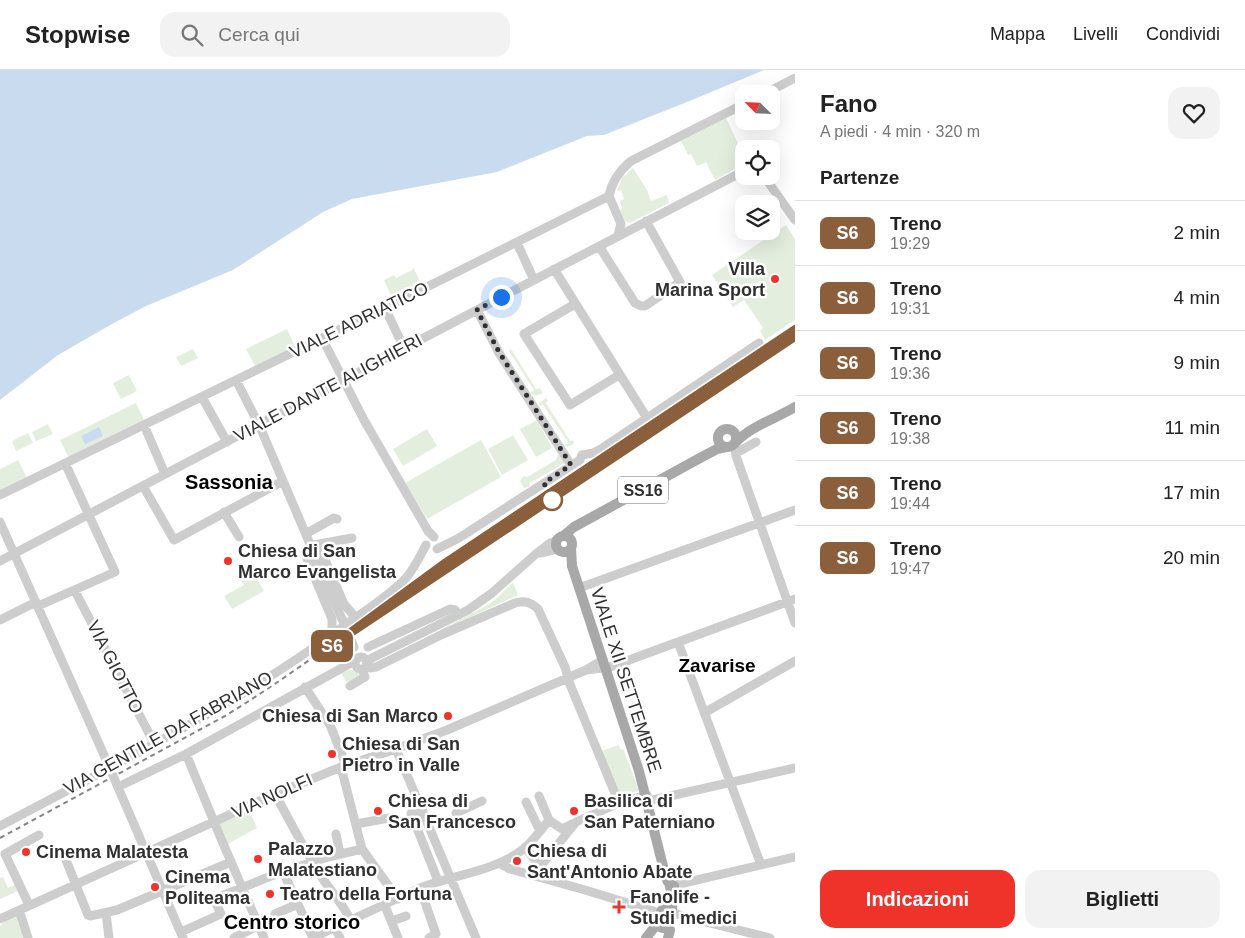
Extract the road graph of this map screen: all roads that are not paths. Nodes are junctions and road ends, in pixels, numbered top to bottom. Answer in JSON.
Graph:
{"nodes":[{"id":1,"x":795,"y":78,"type":"edge"},
{"id":2,"x":780,"y":86,"type":"edge"},
{"id":3,"x":735,"y":109,"type":"edge"},
{"id":4,"x":735,"y":176,"type":"edge"},
{"id":5,"x":770,"y":185,"type":"edge"},
{"id":6,"x":609,"y":196,"type":"junction"},
{"id":7,"x":795,"y":220,"type":"edge"},
{"id":8,"x":646,"y":221,"type":"junction"},
{"id":9,"x":618,"y":235,"type":"junction"},
{"id":10,"x":517,"y":243,"type":"junction"},
{"id":11,"x":599,"y":246,"type":"junction"},
{"id":12,"x":554,"y":269,"type":"junction"},
{"id":13,"x":534,"y":280,"type":"junction"},
{"id":14,"x":575,"y":304,"type":"junction"},
{"id":15,"x":385,"y":308,"type":"junction"},
{"id":16,"x":477,"y":310,"type":"junction"},
{"id":17,"x":322,"y":338,"type":"junction"},
{"id":18,"x":759,"y":343,"type":"dead end"},
{"id":19,"x":404,"y":348,"type":"junction"},
{"id":20,"x":246,"y":375,"type":"junction"},
{"id":21,"x":619,"y":375,"type":"junction"},
{"id":22,"x":236,"y":380,"type":"junction"},
{"id":23,"x":343,"y":380,"type":"junction"},
{"id":24,"x":202,"y":397,"type":"junction"},
{"id":25,"x":247,"y":399,"type":"junction"},
{"id":26,"x":795,"y":408,"type":"edge"},
{"id":27,"x":647,"y":418,"type":"junction"},
{"id":28,"x":144,"y":425,"type":"junction"},
{"id":29,"x":259,"y":425,"type":"junction"},
{"id":30,"x":732,"y":430,"type":"junction"},
{"id":31,"x":749,"y":430,"type":"junction"},
{"id":32,"x":718,"y":438,"type":"junction"},
{"id":33,"x":227,"y":442,"type":"junction"},
{"id":34,"x":756,"y":442,"type":"dead end"},
{"id":35,"x":732,"y":447,"type":"junction"},
{"id":36,"x":700,"y":458,"type":"junction"},
{"id":37,"x":65,"y":463,"type":"junction"},
{"id":38,"x":571,"y":465,"type":"junction"},
{"id":39,"x":165,"y":474,"type":"junction"},
{"id":40,"x":283,"y":480,"type":"junction"},
{"id":41,"x":143,"y":486,"type":"junction"},
{"id":42,"x":0,"y":495,"type":"edge"},
{"id":43,"x":795,"y":510,"type":"edge"},
{"id":44,"x":224,"y":512,"type":"junction"},
{"id":45,"x":88,"y":515,"type":"junction"},
{"id":46,"x":337,"y":519,"type":"dead end"},
{"id":47,"x":0,"y":522,"type":"edge"},
{"id":48,"x":759,"y":523,"type":"junction"},
{"id":49,"x":309,"y":532,"type":"dead end"},
{"id":50,"x":239,"y":537,"type":"dead end"},
{"id":51,"x":352,"y":538,"type":"dead end"},
{"id":52,"x":432,"y":543,"type":"junction"},
{"id":53,"x":564,"y":545,"type":"junction"},
{"id":54,"x":317,"y":547,"type":"junction"},
{"id":55,"x":14,"y":553,"type":"junction"},
{"id":56,"x":0,"y":561,"type":"edge"},
{"id":57,"x":579,"y":588,"type":"junction"},
{"id":58,"x":75,"y":591,"type":"junction"},
{"id":59,"x":791,"y":601,"type":"edge"},
{"id":60,"x":37,"y":604,"type":"junction"},
{"id":61,"x":459,"y":616,"type":"junction"},
{"id":62,"x":355,"y":617,"type":"junction"},
{"id":63,"x":0,"y":620,"type":"edge"},
{"id":64,"x":795,"y":623,"type":"edge"},
{"id":65,"x":332,"y":634,"type":"junction"},
{"id":66,"x":678,"y":642,"type":"junction"},
{"id":67,"x":368,"y":647,"type":"dead end"},
{"id":68,"x":795,"y":661,"type":"edge"},
{"id":69,"x":604,"y":664,"type":"junction"},
{"id":70,"x":362,"y":666,"type":"junction"},
{"id":71,"x":568,"y":677,"type":"junction"},
{"id":72,"x":350,"y":686,"type":"dead end"},
{"id":73,"x":305,"y":687,"type":"junction"},
{"id":74,"x":704,"y":713,"type":"junction"},
{"id":75,"x":154,"y":743,"type":"junction"},
{"id":76,"x":396,"y":749,"type":"junction"},
{"id":77,"x":186,"y":754,"type":"junction"},
{"id":78,"x":343,"y":766,"type":"junction"},
{"id":79,"x":795,"y":768,"type":"edge"},
{"id":80,"x":731,"y":782,"type":"junction"},
{"id":81,"x":120,"y":784,"type":"junction"},
{"id":82,"x":275,"y":794,"type":"junction"},
{"id":83,"x":539,"y":796,"type":"dead end"},
{"id":84,"x":647,"y":798,"type":"junction"},
{"id":85,"x":482,"y":801,"type":"dead end"},
{"id":86,"x":526,"y":802,"type":"dead end"},
{"id":87,"x":619,"y":803,"type":"junction"},
{"id":88,"x":423,"y":811,"type":"junction"},
{"id":89,"x":456,"y":813,"type":"dead end"},
{"id":90,"x":389,"y":818,"type":"dead end"},
{"id":91,"x":549,"y":820,"type":"junction"},
{"id":92,"x":214,"y":821,"type":"junction"},
{"id":93,"x":576,"y":822,"type":"junction"},
{"id":94,"x":356,"y":824,"type":"junction"},
{"id":95,"x":0,"y":826,"type":"edge"},
{"id":96,"x":540,"y":831,"type":"junction"},
{"id":97,"x":336,"y":834,"type":"dead end"},
{"id":98,"x":39,"y":835,"type":"dead end"},
{"id":99,"x":525,"y":847,"type":"junction"},
{"id":100,"x":362,"y":849,"type":"junction"},
{"id":101,"x":146,"y":852,"type":"junction"},
{"id":102,"x":340,"y":854,"type":"junction"},
{"id":103,"x":795,"y":857,"type":"edge"},
{"id":104,"x":66,"y":860,"type":"dead end"},
{"id":105,"x":503,"y":861,"type":"junction"},
{"id":106,"x":231,"y":862,"type":"junction"},
{"id":107,"x":313,"y":862,"type":"junction"},
{"id":108,"x":662,"y":862,"type":"junction"},
{"id":109,"x":761,"y":865,"type":"junction"},
{"id":110,"x":540,"y":867,"type":"junction"},
{"id":111,"x":284,"y":871,"type":"junction"},
{"id":112,"x":535,"y":876,"type":"junction"},
{"id":113,"x":451,"y":877,"type":"junction"},
{"id":114,"x":438,"y":881,"type":"junction"},
{"id":115,"x":240,"y":883,"type":"junction"},
{"id":116,"x":76,"y":884,"type":"junction"},
{"id":117,"x":671,"y":885,"type":"junction"},
{"id":118,"x":420,"y":888,"type":"junction"},
{"id":119,"x":162,"y":890,"type":"junction"},
{"id":120,"x":398,"y":899,"type":"junction"},
{"id":121,"x":298,"y":904,"type":"junction"},
{"id":122,"x":29,"y":905,"type":"junction"},
{"id":123,"x":385,"y":906,"type":"junction"},
{"id":124,"x":19,"y":910,"type":"junction"},
{"id":125,"x":664,"y":911,"type":"junction"},
{"id":126,"x":106,"y":913,"type":"junction"},
{"id":127,"x":276,"y":914,"type":"dead end"},
{"id":128,"x":406,"y":916,"type":"dead end"},
{"id":129,"x":0,"y":919,"type":"edge"},
{"id":130,"x":351,"y":921,"type":"junction"},
{"id":131,"x":392,"y":921,"type":"junction"},
{"id":132,"x":259,"y":925,"type":"junction"},
{"id":133,"x":663,"y":925,"type":"junction"},
{"id":134,"x":335,"y":928,"type":"junction"},
{"id":135,"x":182,"y":935,"type":"edge"},
{"id":136,"x":433,"y":936,"type":"edge"},
{"id":137,"x":28,"y":938,"type":"edge"},
{"id":138,"x":109,"y":938,"type":"edge"},
{"id":139,"x":234,"y":938,"type":"edge"},
{"id":140,"x":264,"y":938,"type":"edge"},
{"id":141,"x":313,"y":938,"type":"edge"},
{"id":142,"x":340,"y":938,"type":"edge"},
{"id":143,"x":398,"y":938,"type":"edge"},
{"id":144,"x":476,"y":938,"type":"edge"},
{"id":145,"x":646,"y":938,"type":"edge"},
{"id":146,"x":652,"y":938,"type":"edge"},
{"id":147,"x":668,"y":938,"type":"edge"},
{"id":148,"x":770,"y":938,"type":"edge"}],
"edges":[{"from":1,"to":2,"type":"street"},
{"from":3,"to":6,"type":"street"},
{"from":4,"to":8,"type":"street","name":"VIALE DANTE ALIGHIERI"},
{"from":5,"to":7,"type":"street"},
{"from":6,"to":9,"type":"street"},
{"from":6,"to":10,"type":"street","name":"VIALE ADRIATICO"},
{"from":8,"to":9,"type":"street","name":"VIALE DANTE ALIGHIERI"},
{"from":8,"to":11,"type":"street"},
{"from":9,"to":11,"type":"street","name":"VIALE DANTE ALIGHIERI"},
{"from":10,"to":13,"type":"street"},
{"from":10,"to":15,"type":"street","name":"VIALE ADRIATICO"},
{"from":11,"to":12,"type":"street","name":"VIALE DANTE ALIGHIERI"},
{"from":12,"to":13,"type":"street","name":"VIALE DANTE ALIGHIERI"},
{"from":12,"to":14,"type":"street"},
{"from":13,"to":16,"type":"street","name":"VIALE DANTE ALIGHIERI"},
{"from":14,"to":21,"type":"street"},
{"from":14,"to":21,"type":"street"},
{"from":15,"to":17,"type":"street","name":"VIALE ADRIATICO"},
{"from":15,"to":19,"type":"street"},
{"from":16,"to":19,"type":"street","name":"VIALE DANTE ALIGHIERI"},
{"from":16,"to":38,"type":"street"},
{"from":17,"to":20,"type":"street","name":"VIALE ADRIATICO"},
{"from":17,"to":23,"type":"street"},
{"from":18,"to":27,"type":"street"},
{"from":19,"to":23,"type":"street","name":"VIALE DANTE ALIGHIERI"},
{"from":20,"to":22,"type":"street","name":"VIALE ADRIATICO"},
{"from":20,"to":25,"type":"street"},
{"from":21,"to":27,"type":"street"},
{"from":22,"to":24,"type":"street","name":"VIALE ADRIATICO"},
{"from":22,"to":25,"type":"street"},
{"from":23,"to":29,"type":"street","name":"VIALE DANTE ALIGHIERI"},
{"from":23,"to":52,"type":"street"},
{"from":24,"to":28,"type":"street","name":"VIALE ADRIATICO"},
{"from":24,"to":33,"type":"street"},
{"from":25,"to":29,"type":"street"},
{"from":26,"to":31,"type":"main road","number":"SS16"},
{"from":27,"to":38,"type":"street"},
{"from":28,"to":37,"type":"street","name":"VIALE ADRIATICO"},
{"from":28,"to":39,"type":"street"},
{"from":29,"to":33,"type":"street","name":"VIALE DANTE ALIGHIERI"},
{"from":29,"to":40,"type":"street"},
{"from":30,"to":31,"type":"main road","number":"SS16"},
{"from":30,"to":32,"type":"main road","number":"SS16"},
{"from":30,"to":35,"type":"main road"},
{"from":31,"to":35,"type":"main road","number":"SS16"},
{"from":32,"to":35,"type":"main road"},
{"from":32,"to":36,"type":"main road","number":"SS16"},
{"from":33,"to":39,"type":"street","name":"VIALE DANTE ALIGHIERI"},
{"from":34,"to":35,"type":"street"},
{"from":35,"to":36,"type":"main road","number":"SS16"},
{"from":35,"to":48,"type":"street"},
{"from":36,"to":53,"type":"main road","number":"SS16"},
{"from":37,"to":42,"type":"street","name":"VIALE ADRIATICO"},
{"from":37,"to":45,"type":"street"},
{"from":38,"to":52,"type":"street"},
{"from":39,"to":41,"type":"street","name":"VIALE DANTE ALIGHIERI"},
{"from":40,"to":44,"type":"street"},
{"from":40,"to":54,"type":"street"},
{"from":41,"to":44,"type":"street"},
{"from":41,"to":45,"type":"street","name":"VIALE DANTE ALIGHIERI"},
{"from":43,"to":48,"type":"street"},
{"from":44,"to":50,"type":"street"},
{"from":45,"to":55,"type":"street","name":"VIALE DANTE ALIGHIERI"},
{"from":45,"to":58,"type":"street"},
{"from":46,"to":49,"type":"street"},
{"from":47,"to":55,"type":"street"},
{"from":48,"to":57,"type":"street"},
{"from":48,"to":59,"type":"street"},
{"from":51,"to":54,"type":"street"},
{"from":52,"to":62,"type":"street","name":"VIA GENTILE DA FABRIANO"},
{"from":53,"to":57,"type":"main road","name":"VIALE XII SETTEMBRE"},
{"from":53,"to":61,"type":"street"},
{"from":54,"to":62,"type":"street"},
{"from":54,"to":65,"type":"street"},
{"from":54,"to":70,"type":"street","bridge":true},
{"from":55,"to":56,"type":"street","name":"VIALE DANTE ALIGHIERI"},
{"from":55,"to":60,"type":"street"},
{"from":57,"to":69,"type":"main road","name":"VIALE XII SETTEMBRE"},
{"from":58,"to":60,"type":"street"},
{"from":58,"to":75,"type":"street","name":"VIA GIOTTO"},
{"from":59,"to":64,"type":"street"},
{"from":59,"to":66,"type":"street","name":"VIA NOLFI"},
{"from":60,"to":63,"type":"street"},
{"from":60,"to":81,"type":"street","bridge":true},
{"from":61,"to":67,"type":"street"},
{"from":61,"to":70,"type":"street"},
{"from":62,"to":65,"type":"street","name":"VIA GENTILE DA FABRIANO"},
{"from":65,"to":75,"type":"street","name":"VIA GENTILE DA FABRIANO"},
{"from":66,"to":69,"type":"street","name":"VIA NOLFI"},
{"from":66,"to":74,"type":"street"},
{"from":68,"to":74,"type":"street"},
{"from":69,"to":71,"type":"street","name":"VIA NOLFI"},
{"from":69,"to":84,"type":"main road","name":"VIALE XII SETTEMBRE"},
{"from":70,"to":71,"type":"street"},
{"from":70,"to":72,"type":"street"},
{"from":70,"to":73,"type":"street"},
{"from":71,"to":76,"type":"street","name":"VIA NOLFI"},
{"from":71,"to":87,"type":"street"},
{"from":73,"to":77,"type":"street"},
{"from":73,"to":78,"type":"street"},
{"from":74,"to":80,"type":"street"},
{"from":75,"to":95,"type":"street","name":"VIA GENTILE DA FABRIANO"},
{"from":76,"to":78,"type":"street","name":"VIA NOLFI"},
{"from":76,"to":88,"type":"street"},
{"from":77,"to":81,"type":"street"},
{"from":77,"to":92,"type":"street"},
{"from":78,"to":82,"type":"street","name":"VIA NOLFI"},
{"from":78,"to":94,"type":"street"},
{"from":79,"to":80,"type":"street"},
{"from":80,"to":84,"type":"street"},
{"from":80,"to":109,"type":"street"},
{"from":81,"to":101,"type":"street"},
{"from":82,"to":92,"type":"street","name":"VIA NOLFI"},
{"from":82,"to":107,"type":"street"},
{"from":83,"to":91,"type":"street"},
{"from":84,"to":87,"type":"street"},
{"from":84,"to":108,"type":"main road","name":"VIALE XII SETTEMBRE"},
{"from":85,"to":89,"type":"street"},
{"from":86,"to":96,"type":"street"},
{"from":87,"to":93,"type":"street"},
{"from":88,"to":113,"type":"street"},
{"from":88,"to":114,"type":"street"},
{"from":90,"to":94,"type":"street"},
{"from":91,"to":93,"type":"street"},
{"from":91,"to":96,"type":"street"},
{"from":92,"to":101,"type":"street","name":"VIA NOLFI"},
{"from":92,"to":106,"type":"street"},
{"from":93,"to":110,"type":"street"},
{"from":94,"to":100,"type":"street"},
{"from":96,"to":99,"type":"street"},
{"from":97,"to":102,"type":"street"},
{"from":98,"to":122,"type":"street"},
{"from":99,"to":105,"type":"street"},
{"from":99,"to":110,"type":"street"},
{"from":100,"to":102,"type":"street"},
{"from":100,"to":120,"type":"street"},
{"from":101,"to":116,"type":"street","name":"VIA NOLFI"},
{"from":101,"to":119,"type":"street"},
{"from":102,"to":107,"type":"street"},
{"from":103,"to":109,"type":"street"},
{"from":104,"to":116,"type":"street"},
{"from":105,"to":112,"type":"street"},
{"from":105,"to":113,"type":"street"},
{"from":106,"to":115,"type":"street"},
{"from":106,"to":119,"type":"street"},
{"from":107,"to":111,"type":"street"},
{"from":107,"to":130,"type":"street"},
{"from":108,"to":117,"type":"main road","name":"VIALE XII SETTEMBRE"},
{"from":108,"to":125,"type":"main road","name":"VIALE XII SETTEMBRE"},
{"from":109,"to":117,"type":"street"},
{"from":110,"to":112,"type":"street"},
{"from":111,"to":115,"type":"street"},
{"from":111,"to":121,"type":"street"},
{"from":112,"to":125,"type":"street"},
{"from":113,"to":114,"type":"street"},
{"from":113,"to":144,"type":"street"},
{"from":114,"to":118,"type":"street"},
{"from":115,"to":132,"type":"street"},
{"from":115,"to":135,"type":"street"},
{"from":116,"to":122,"type":"street","name":"VIA NOLFI"},
{"from":116,"to":126,"type":"street"},
{"from":117,"to":125,"type":"main road","name":"VIALE XII SETTEMBRE"},
{"from":118,"to":120,"type":"street"},
{"from":118,"to":136,"type":"street"},
{"from":119,"to":126,"type":"street"},
{"from":119,"to":135,"type":"street"},
{"from":120,"to":123,"type":"street"},
{"from":121,"to":127,"type":"street"},
{"from":121,"to":141,"type":"street"},
{"from":122,"to":124,"type":"street","name":"VIA NOLFI"},
{"from":123,"to":130,"type":"street"},
{"from":123,"to":131,"type":"street"},
{"from":124,"to":129,"type":"street","name":"VIA NOLFI"},
{"from":124,"to":137,"type":"street"},
{"from":125,"to":133,"type":"main road"},
{"from":125,"to":148,"type":"street"},
{"from":126,"to":138,"type":"street"},
{"from":128,"to":131,"type":"street"},
{"from":130,"to":134,"type":"street"},
{"from":131,"to":143,"type":"street"},
{"from":132,"to":139,"type":"street"},
{"from":132,"to":140,"type":"street"},
{"from":133,"to":145,"type":"main road"},
{"from":133,"to":146,"type":"main road"},
{"from":133,"to":147,"type":"main road"},
{"from":134,"to":141,"type":"street"},
{"from":134,"to":142,"type":"street"}]}
